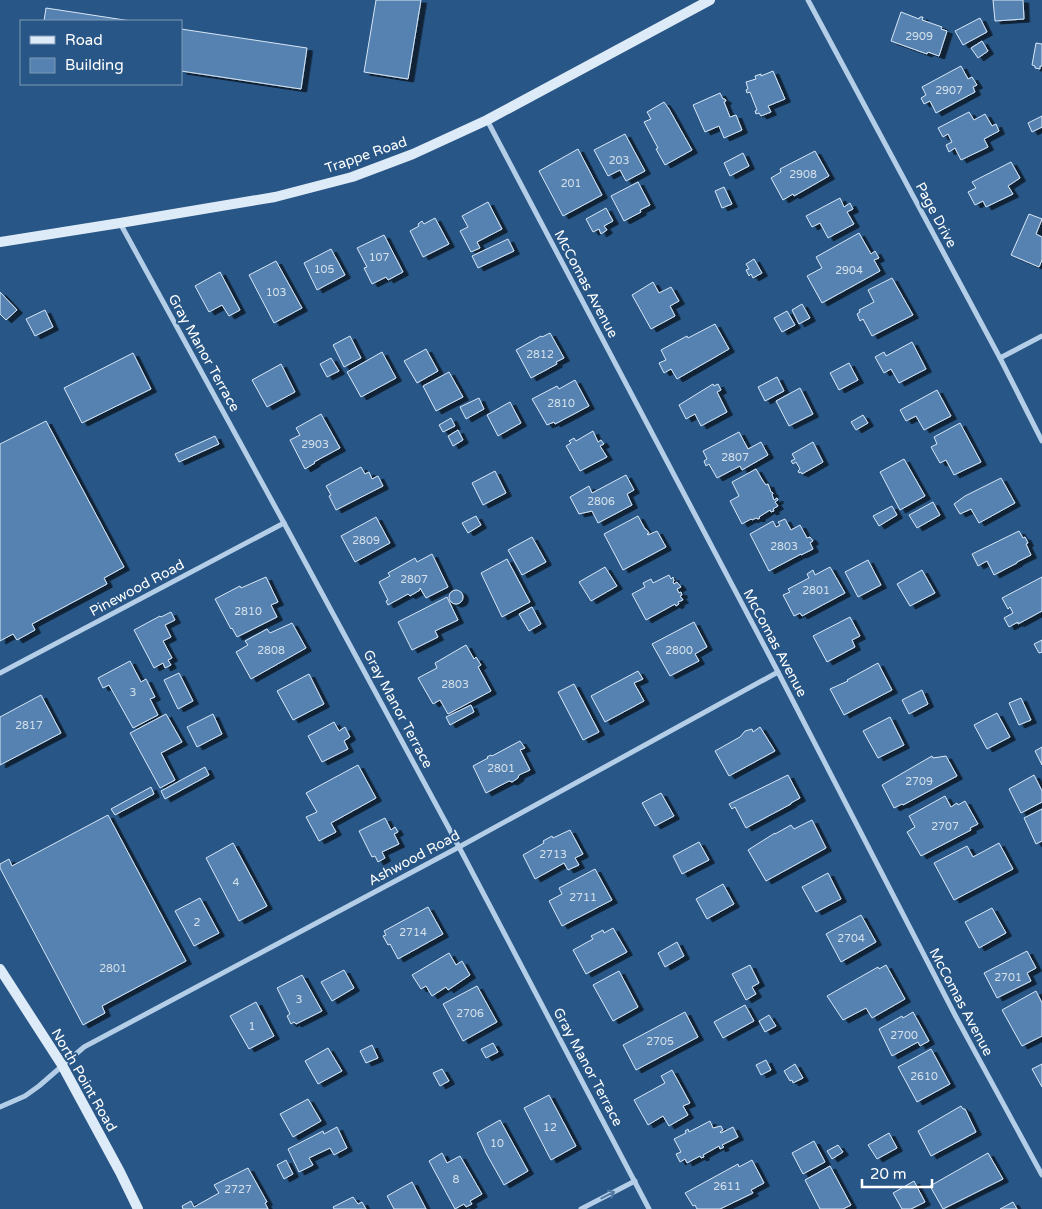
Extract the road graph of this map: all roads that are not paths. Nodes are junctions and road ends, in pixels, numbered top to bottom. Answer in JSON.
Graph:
{"nodes":[{"id":1,"x":710,"y":0,"type":"edge"},
{"id":2,"x":808,"y":0,"type":"edge"},
{"id":3,"x":487,"y":120,"type":"junction"},
{"id":4,"x":120,"y":223,"type":"junction"},
{"id":5,"x":0,"y":242,"type":"edge"},
{"id":6,"x":1042,"y":336,"type":"edge"},
{"id":7,"x":1000,"y":358,"type":"junction"},
{"id":8,"x":1042,"y":441,"type":"edge"},
{"id":9,"x":284,"y":523,"type":"junction"},
{"id":10,"x":0,"y":672,"type":"edge"},
{"id":11,"x":778,"y":672,"type":"junction"},
{"id":12,"x":459,"y":847,"type":"junction"},
{"id":13,"x":0,"y":969,"type":"edge"},
{"id":14,"x":62,"y":1065,"type":"junction"},
{"id":15,"x":0,"y":1107,"type":"edge"},
{"id":16,"x":1042,"y":1175,"type":"edge"},
{"id":17,"x":635,"y":1182,"type":"junction"},
{"id":18,"x":138,"y":1209,"type":"edge"},
{"id":19,"x":581,"y":1209,"type":"edge"},
{"id":20,"x":649,"y":1209,"type":"edge"}],
"edges":[{"from":1,"to":3,"type":"street","name":"Trappe Road"},
{"from":2,"to":7,"type":"street","name":"Page Drive"},
{"from":3,"to":4,"type":"street","name":"Trappe Road"},
{"from":3,"to":11,"type":"street","name":"McComas Avenue"},
{"from":4,"to":5,"type":"street","name":"Trappe Road"},
{"from":4,"to":9,"type":"street","name":"Gray Manor Terrace"},
{"from":6,"to":7,"type":"street"},
{"from":7,"to":8,"type":"street","name":"Page Drive"},
{"from":9,"to":10,"type":"street","name":"Pinewood Road"},
{"from":9,"to":12,"type":"street","name":"Gray Manor Terrace"},
{"from":11,"to":12,"type":"street","name":"Ashwood Road"},
{"from":11,"to":16,"type":"street","name":"McComas Avenue"},
{"from":12,"to":14,"type":"street","name":"Ashwood Road"},
{"from":12,"to":17,"type":"street","name":"Gray Manor Terrace"},
{"from":13,"to":14,"type":"street","name":"North Point Road"},
{"from":14,"to":15,"type":"street","name":"Ashwood Road"},
{"from":14,"to":18,"type":"street","name":"North Point Road"},
{"from":19,"to":17,"type":"street","one_way":true},
{"from":17,"to":20,"type":"street","name":"Gray Manor Terrace"}]}
